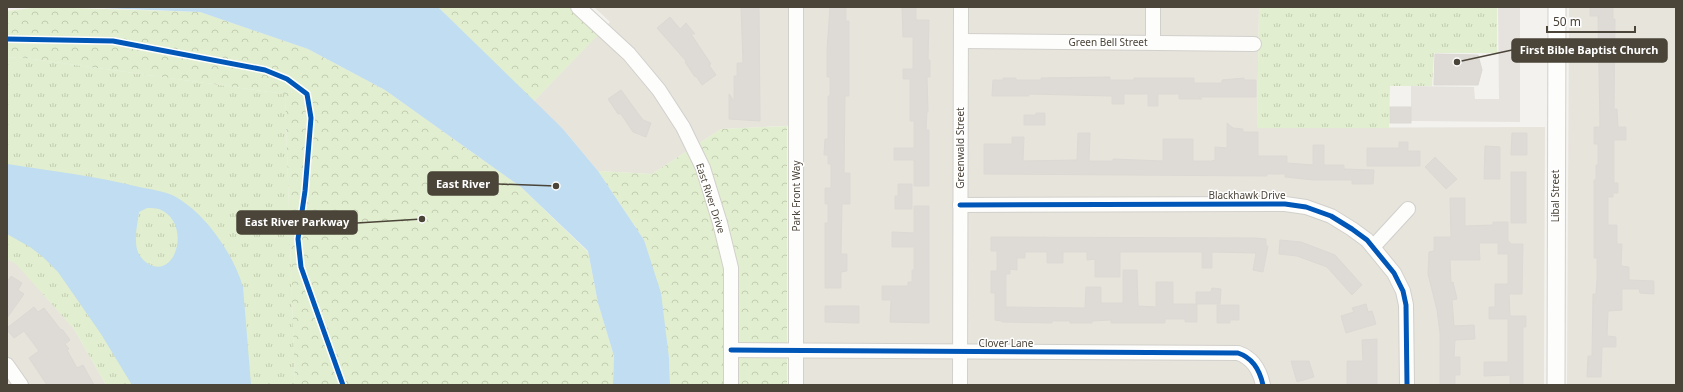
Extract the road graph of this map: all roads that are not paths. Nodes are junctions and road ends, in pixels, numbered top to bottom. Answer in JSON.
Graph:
{"nodes":[{"id":1,"x":578,"y":7,"type":"edge"},
{"id":2,"x":796,"y":7,"type":"edge"},
{"id":3,"x":961,"y":7,"type":"edge"},
{"id":4,"x":1153,"y":7,"type":"edge"},
{"id":5,"x":1556,"y":7,"type":"edge"},
{"id":6,"x":961,"y":41,"type":"junction"},
{"id":7,"x":1154,"y":42,"type":"junction"},
{"id":8,"x":1254,"y":44,"type":"dead end"},
{"id":9,"x":960,"y":205,"type":"junction"},
{"id":10,"x":1408,"y":209,"type":"dead end"},
{"id":11,"x":1373,"y":247,"type":"junction"},
{"id":12,"x":731,"y":350,"type":"junction"},
{"id":13,"x":796,"y":351,"type":"junction"},
{"id":14,"x":960,"y":352,"type":"junction"},
{"id":15,"x":7,"y":365,"type":"edge"},
{"id":16,"x":21,"y":385,"type":"edge"},
{"id":17,"x":731,"y":385,"type":"edge"},
{"id":18,"x":796,"y":385,"type":"edge"},
{"id":19,"x":960,"y":385,"type":"edge"},
{"id":20,"x":1263,"y":385,"type":"edge"},
{"id":21,"x":1406,"y":385,"type":"edge"},
{"id":22,"x":1556,"y":385,"type":"edge"}],
"edges":[{"from":1,"to":12,"type":"street","name":"East River Drive"},
{"from":2,"to":13,"type":"street","name":"Park Front Way"},
{"from":3,"to":6,"type":"street","name":"Greenwald Street"},
{"from":4,"to":7,"type":"street"},
{"from":5,"to":22,"type":"street","name":"Libal Street"},
{"from":6,"to":7,"type":"street","name":"Green Bell Street"},
{"from":6,"to":9,"type":"street","name":"Greenwald Street"},
{"from":7,"to":8,"type":"street","name":"Green Bell Street"},
{"from":9,"to":11,"type":"street","name":"Blackhawk Drive"},
{"from":9,"to":14,"type":"street","name":"Greenwald Street"},
{"from":10,"to":11,"type":"street"},
{"from":11,"to":21,"type":"street","name":"Blackhawk Drive"},
{"from":12,"to":13,"type":"street","name":"Clover Lane"},
{"from":12,"to":17,"type":"street","name":"East River Drive"},
{"from":13,"to":14,"type":"street","name":"Clover Lane"},
{"from":13,"to":18,"type":"street","name":"Park Front Way"},
{"from":14,"to":19,"type":"street","name":"Greenwald Street"},
{"from":14,"to":20,"type":"street","name":"Clover Lane"},
{"from":15,"to":16,"type":"street"}]}
